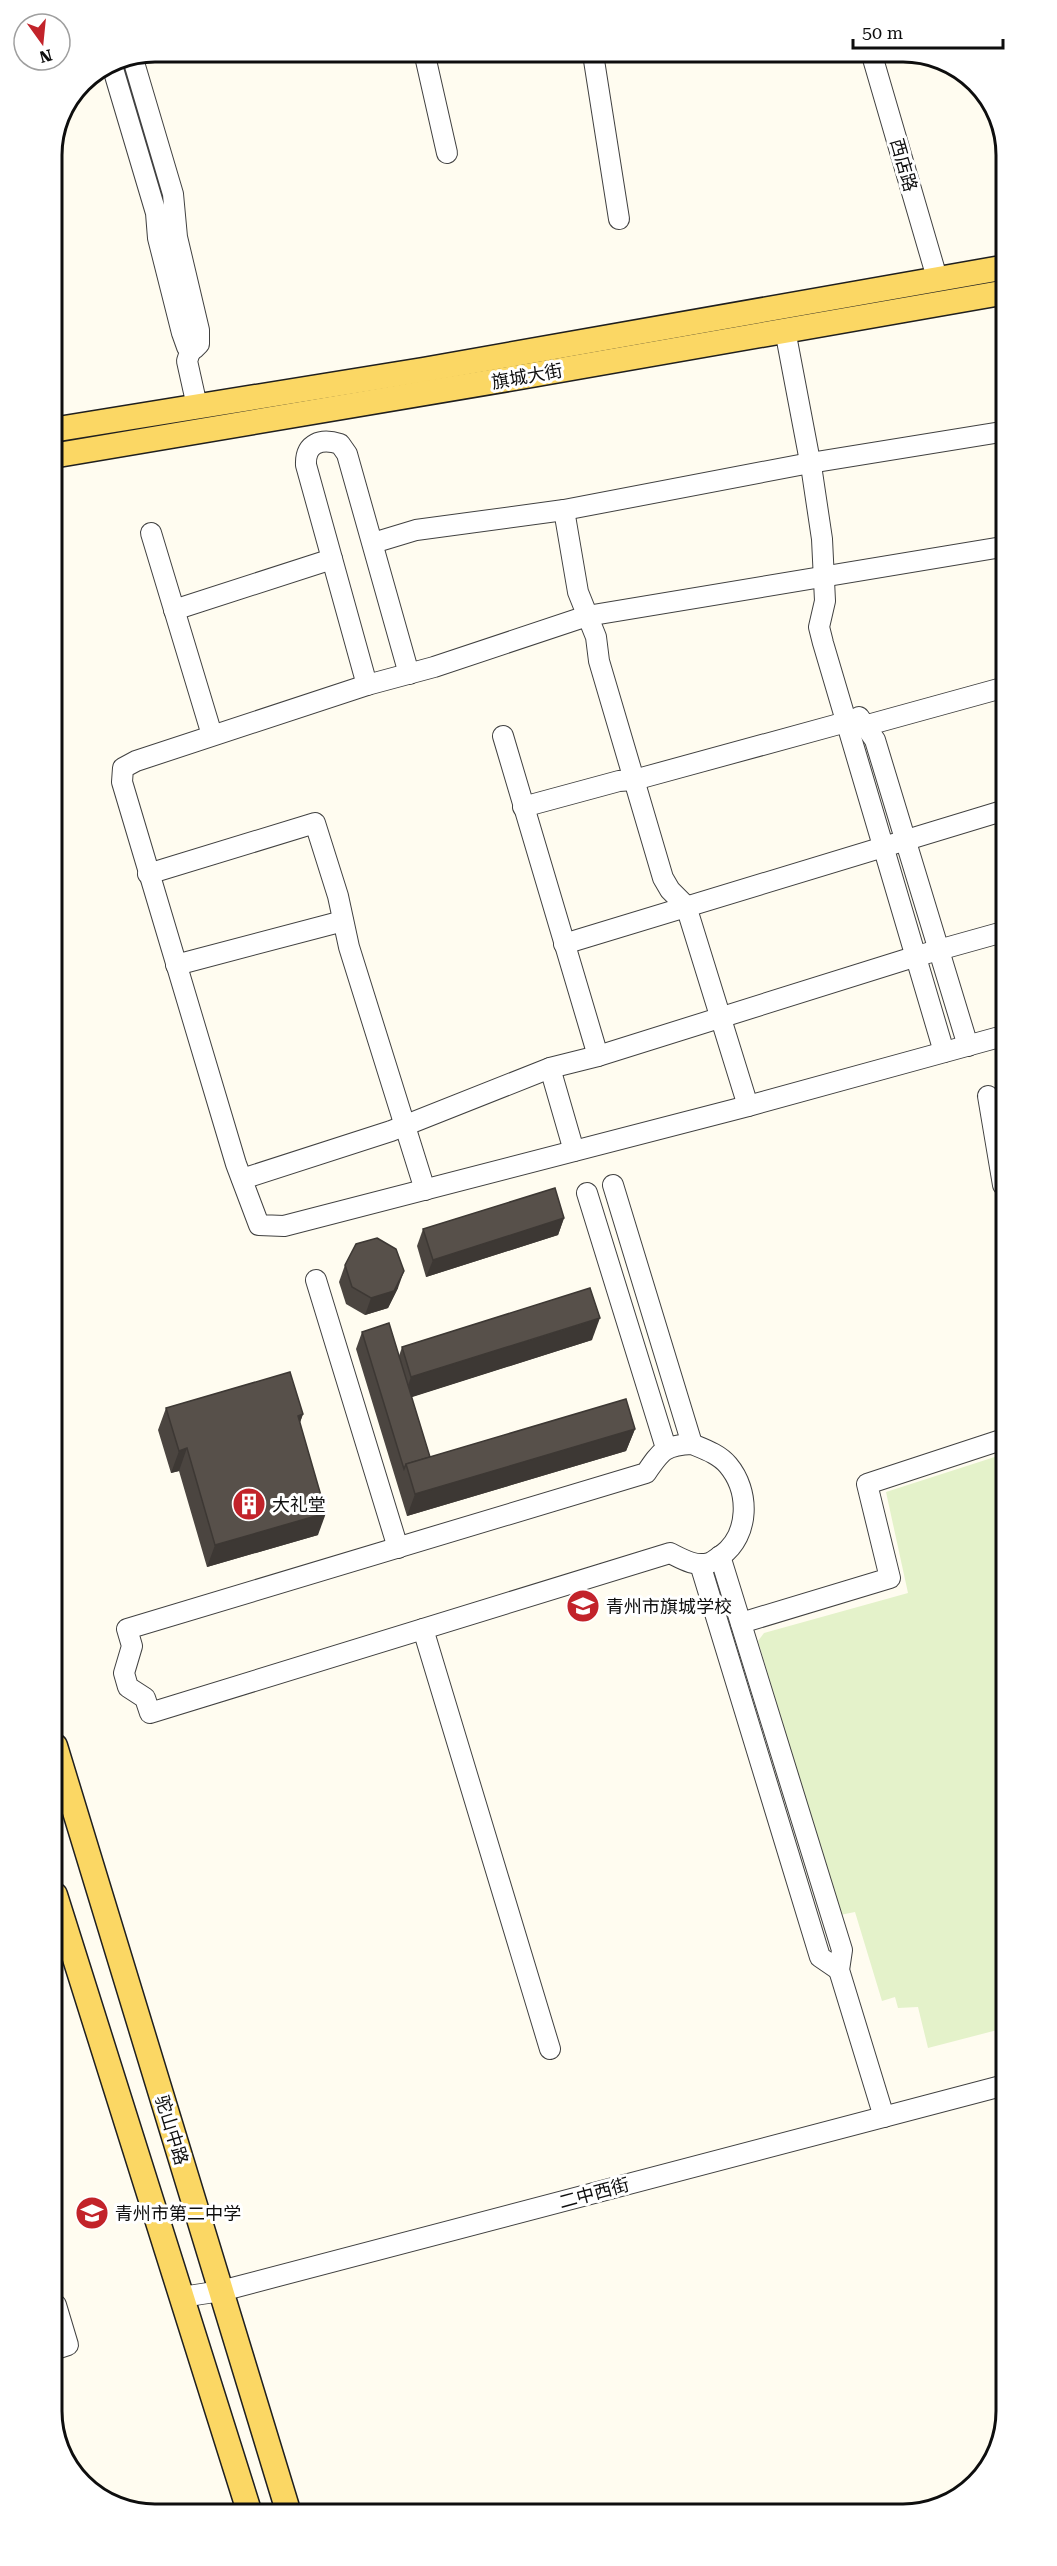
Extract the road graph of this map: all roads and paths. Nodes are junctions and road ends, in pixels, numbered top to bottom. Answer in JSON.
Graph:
{"nodes":[{"id":1,"x":426,"y":62,"type":"edge"},
{"id":2,"x":594,"y":62,"type":"edge"},
{"id":3,"x":874,"y":62,"type":"edge"},
{"id":4,"x":134,"y":64,"type":"edge"},
{"id":5,"x":114,"y":71,"type":"edge"},
{"id":6,"x":447,"y":153,"type":"dead end"},
{"id":7,"x":619,"y":219,"type":"dead end"},
{"id":8,"x":996,"y":269,"type":"edge"},
{"id":9,"x":938,"y":278,"type":"junction"},
{"id":10,"x":996,"y":294,"type":"edge"},
{"id":11,"x":785,"y":330,"type":"junction"},
{"id":12,"x":191,"y":349,"type":"junction"},
{"id":13,"x":197,"y":406,"type":"junction"},
{"id":14,"x":314,"y":412,"type":"junction"},
{"id":15,"x":62,"y":428,"type":"edge"},
{"id":16,"x":996,"y":433,"type":"edge"},
{"id":17,"x":321,"y":442,"type":"junction"},
{"id":18,"x":62,"y":454,"type":"edge"},
{"id":19,"x":810,"y":463,"type":"junction"},
{"id":20,"x":564,"y":510,"type":"junction"},
{"id":21,"x":151,"y":533,"type":"dead end"},
{"id":22,"x":373,"y":543,"type":"junction"},
{"id":23,"x":996,"y":548,"type":"edge"},
{"id":24,"x":332,"y":559,"type":"junction"},
{"id":25,"x":824,"y":576,"type":"junction"},
{"id":26,"x":174,"y":610,"type":"junction"},
{"id":27,"x":587,"y":616,"type":"junction"},
{"id":28,"x":409,"y":674,"type":"junction"},
{"id":29,"x":368,"y":685,"type":"junction"},
{"id":30,"x":996,"y":690,"type":"edge"},
{"id":31,"x":856,"y":725,"type":"junction"},
{"id":32,"x":212,"y":735,"type":"junction"},
{"id":33,"x":503,"y":736,"type":"dead end"},
{"id":34,"x":634,"y":780,"type":"junction"},
{"id":35,"x":524,"y":807,"type":"junction"},
{"id":36,"x":996,"y":813,"type":"edge"},
{"id":37,"x":906,"y":841,"type":"junction"},
{"id":38,"x":884,"y":847,"type":"junction"},
{"id":39,"x":148,"y":874,"type":"junction"},
{"id":40,"x":686,"y":906,"type":"junction"},
{"id":41,"x":343,"y":921,"type":"junction"},
{"id":42,"x":996,"y":934,"type":"edge"},
{"id":43,"x":564,"y":944,"type":"junction"},
{"id":44,"x":939,"y":950,"type":"junction"},
{"id":45,"x":917,"y":956,"type":"junction"},
{"id":46,"x":176,"y":965,"type":"junction"},
{"id":47,"x":721,"y":1017,"type":"junction"},
{"id":48,"x":996,"y":1038,"type":"edge"},
{"id":49,"x":968,"y":1046,"type":"junction"},
{"id":50,"x":944,"y":1052,"type":"junction"},
{"id":51,"x":598,"y":1056,"type":"junction"},
{"id":52,"x":550,"y":1068,"type":"junction"},
{"id":53,"x":988,"y":1096,"type":"dead end"},
{"id":54,"x":748,"y":1106,"type":"junction"},
{"id":55,"x":405,"y":1124,"type":"junction"},
{"id":56,"x":996,"y":1143,"type":"edge"},
{"id":57,"x":574,"y":1151,"type":"junction"},
{"id":58,"x":242,"y":1179,"type":"junction"},
{"id":59,"x":613,"y":1185,"type":"dead end"},
{"id":60,"x":425,"y":1190,"type":"junction"},
{"id":61,"x":587,"y":1193,"type":"dead end"},
{"id":62,"x":642,"y":1278,"type":"junction"},
{"id":63,"x":316,"y":1280,"type":"dead end"},
{"id":64,"x":615,"y":1285,"type":"junction"},
{"id":65,"x":996,"y":1442,"type":"edge"},
{"id":66,"x":692,"y":1444,"type":"junction"},
{"id":67,"x":666,"y":1448,"type":"junction"},
{"id":68,"x":398,"y":1548,"type":"junction"},
{"id":69,"x":720,"y":1556,"type":"junction"},
{"id":70,"x":700,"y":1564,"type":"junction"},
{"id":71,"x":741,"y":1623,"type":"junction"},
{"id":72,"x":423,"y":1629,"type":"junction"},
{"id":73,"x":61,"y":1767,"type":"edge"},
{"id":74,"x":61,"y":1915,"type":"edge"},
{"id":75,"x":839,"y":1970,"type":"junction"},
{"id":76,"x":550,"y":2049,"type":"dead end"},
{"id":77,"x":996,"y":2087,"type":"edge"},
{"id":78,"x":884,"y":2117,"type":"junction"},
{"id":79,"x":221,"y":2291,"type":"junction"},
{"id":80,"x":182,"y":2297,"type":"junction"},
{"id":81,"x":61,"y":2322,"type":"edge"},
{"id":82,"x":61,"y":2347,"type":"edge"},
{"id":83,"x":247,"y":2504,"type":"edge"},
{"id":84,"x":286,"y":2504,"type":"edge"}],
"edges":[{"from":1,"to":6,"type":"street"},
{"from":2,"to":7,"type":"street"},
{"from":3,"to":9,"type":"street","name":"西店路"},
{"from":4,"to":12,"type":"street"},
{"from":5,"to":12,"type":"street"},
{"from":8,"to":9,"type":"main road","name":"旗城大街"},
{"from":9,"to":13,"type":"main road","name":"旗城大街"},
{"from":10,"to":11,"type":"main road","name":"旗城大街"},
{"from":11,"to":14,"type":"main road","name":"旗城大街"},
{"from":11,"to":19,"type":"street"},
{"from":12,"to":13,"type":"street"},
{"from":13,"to":15,"type":"main road","name":"旗城大街"},
{"from":14,"to":17,"type":"street"},
{"from":14,"to":18,"type":"main road","name":"旗城大街"},
{"from":16,"to":19,"type":"street"},
{"from":17,"to":22,"type":"street"},
{"from":17,"to":24,"type":"street"},
{"from":19,"to":20,"type":"street"},
{"from":19,"to":25,"type":"street"},
{"from":20,"to":22,"type":"street"},
{"from":20,"to":27,"type":"street"},
{"from":21,"to":26,"type":"street"},
{"from":22,"to":28,"type":"street"},
{"from":23,"to":25,"type":"street"},
{"from":24,"to":26,"type":"street"},
{"from":24,"to":29,"type":"street"},
{"from":25,"to":27,"type":"street"},
{"from":25,"to":31,"type":"street"},
{"from":26,"to":32,"type":"street"},
{"from":27,"to":28,"type":"street"},
{"from":27,"to":34,"type":"street"},
{"from":28,"to":29,"type":"street"},
{"from":29,"to":32,"type":"street"},
{"from":30,"to":31,"type":"street"},
{"from":31,"to":34,"type":"street"},
{"from":31,"to":37,"type":"street"},
{"from":31,"to":38,"type":"street"},
{"from":32,"to":39,"type":"street"},
{"from":33,"to":35,"type":"street"},
{"from":34,"to":35,"type":"street"},
{"from":34,"to":40,"type":"street"},
{"from":35,"to":43,"type":"street"},
{"from":36,"to":37,"type":"street"},
{"from":37,"to":38,"type":"street"},
{"from":37,"to":44,"type":"street"},
{"from":38,"to":40,"type":"street"},
{"from":38,"to":45,"type":"street"},
{"from":39,"to":41,"type":"street"},
{"from":39,"to":46,"type":"street"},
{"from":40,"to":43,"type":"street"},
{"from":40,"to":47,"type":"street"},
{"from":41,"to":46,"type":"street"},
{"from":41,"to":55,"type":"street"},
{"from":42,"to":44,"type":"street"},
{"from":43,"to":51,"type":"street"},
{"from":44,"to":45,"type":"street"},
{"from":44,"to":49,"type":"street"},
{"from":45,"to":47,"type":"street"},
{"from":45,"to":50,"type":"street"},
{"from":46,"to":58,"type":"street"},
{"from":47,"to":51,"type":"street"},
{"from":47,"to":54,"type":"street"},
{"from":48,"to":49,"type":"street"},
{"from":49,"to":50,"type":"street"},
{"from":50,"to":54,"type":"street"},
{"from":51,"to":52,"type":"street"},
{"from":52,"to":55,"type":"street"},
{"from":52,"to":57,"type":"street"},
{"from":53,"to":56,"type":"street"},
{"from":54,"to":57,"type":"street"},
{"from":55,"to":58,"type":"street"},
{"from":55,"to":60,"type":"street"},
{"from":57,"to":60,"type":"street"},
{"from":58,"to":60,"type":"street"},
{"from":59,"to":62,"type":"street"},
{"from":61,"to":64,"type":"street"},
{"from":62,"to":64,"type":"street"},
{"from":62,"to":66,"type":"street"},
{"from":63,"to":68,"type":"street"},
{"from":64,"to":67,"type":"street"},
{"from":65,"to":71,"type":"street"},
{"from":66,"to":67,"type":"street"},
{"from":66,"to":69,"type":"street"},
{"from":67,"to":68,"type":"street"},
{"from":68,"to":72,"type":"street"},
{"from":69,"to":70,"type":"street"},
{"from":69,"to":71,"type":"street"},
{"from":70,"to":72,"type":"street"},
{"from":70,"to":75,"type":"street"},
{"from":71,"to":75,"type":"street"},
{"from":72,"to":76,"type":"street"},
{"from":73,"to":79,"type":"main road","name":"驼山中路"},
{"from":74,"to":80,"type":"main road"},
{"from":75,"to":78,"type":"street"},
{"from":77,"to":78,"type":"street","name":"二中西街"},
{"from":78,"to":79,"type":"street","name":"二中西街"},
{"from":79,"to":80,"type":"street","name":"二中西街"},
{"from":79,"to":84,"type":"main road","name":"驼山中路"},
{"from":80,"to":83,"type":"main road"},
{"from":81,"to":82,"type":"street"}]}
